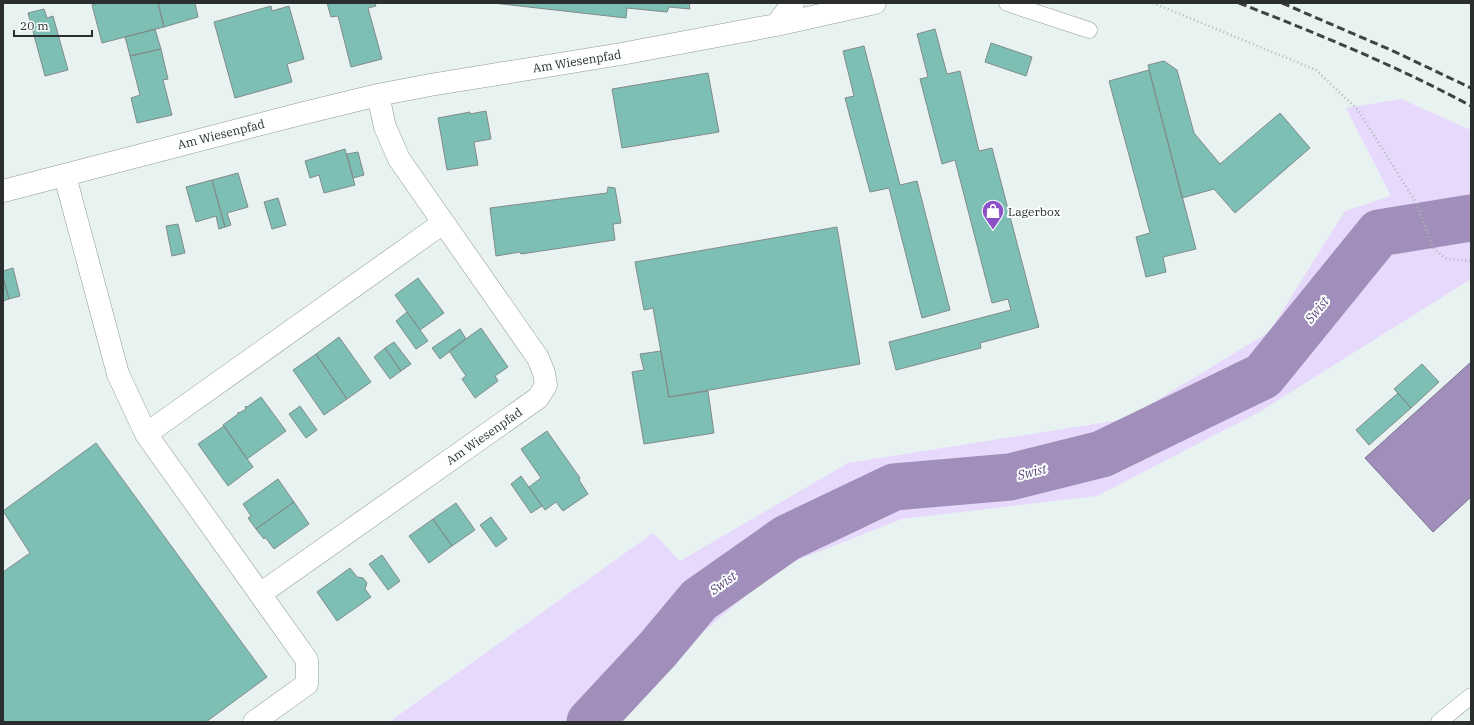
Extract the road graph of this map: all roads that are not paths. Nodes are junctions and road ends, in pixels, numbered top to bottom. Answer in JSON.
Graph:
{"nodes":[{"id":1,"x":793,"y":3,"type":"edge"},
{"id":2,"x":875,"y":3,"type":"edge"},
{"id":3,"x":1007,"y":3,"type":"edge"},
{"id":4,"x":776,"y":25,"type":"junction"},
{"id":5,"x":1089,"y":30,"type":"dead end"},
{"id":6,"x":378,"y":95,"type":"junction"},
{"id":7,"x":65,"y":176,"type":"junction"},
{"id":8,"x":3,"y":191,"type":"edge"},
{"id":9,"x":444,"y":223,"type":"junction"},
{"id":10,"x":146,"y":434,"type":"junction"},
{"id":11,"x":260,"y":594,"type":"junction"},
{"id":12,"x":1471,"y":696,"type":"edge"},
{"id":13,"x":254,"y":722,"type":"edge"},
{"id":14,"x":1439,"y":722,"type":"edge"}],
"edges":[{"from":1,"to":4,"type":"street"},
{"from":2,"to":4,"type":"street","name":"Am Wiesenpfad"},
{"from":3,"to":5,"type":"lane"},
{"from":4,"to":6,"type":"street","name":"Am Wiesenpfad"},
{"from":6,"to":7,"type":"street","name":"Am Wiesenpfad"},
{"from":6,"to":9,"type":"street","name":"Am Wiesenpfad"},
{"from":7,"to":8,"type":"street","name":"Am Wiesenpfad"},
{"from":7,"to":10,"type":"street"},
{"from":9,"to":10,"type":"street"},
{"from":9,"to":11,"type":"street","name":"Am Wiesenpfad"},
{"from":10,"to":11,"type":"street"},
{"from":11,"to":13,"type":"street"},
{"from":12,"to":14,"type":"lane"}]}
